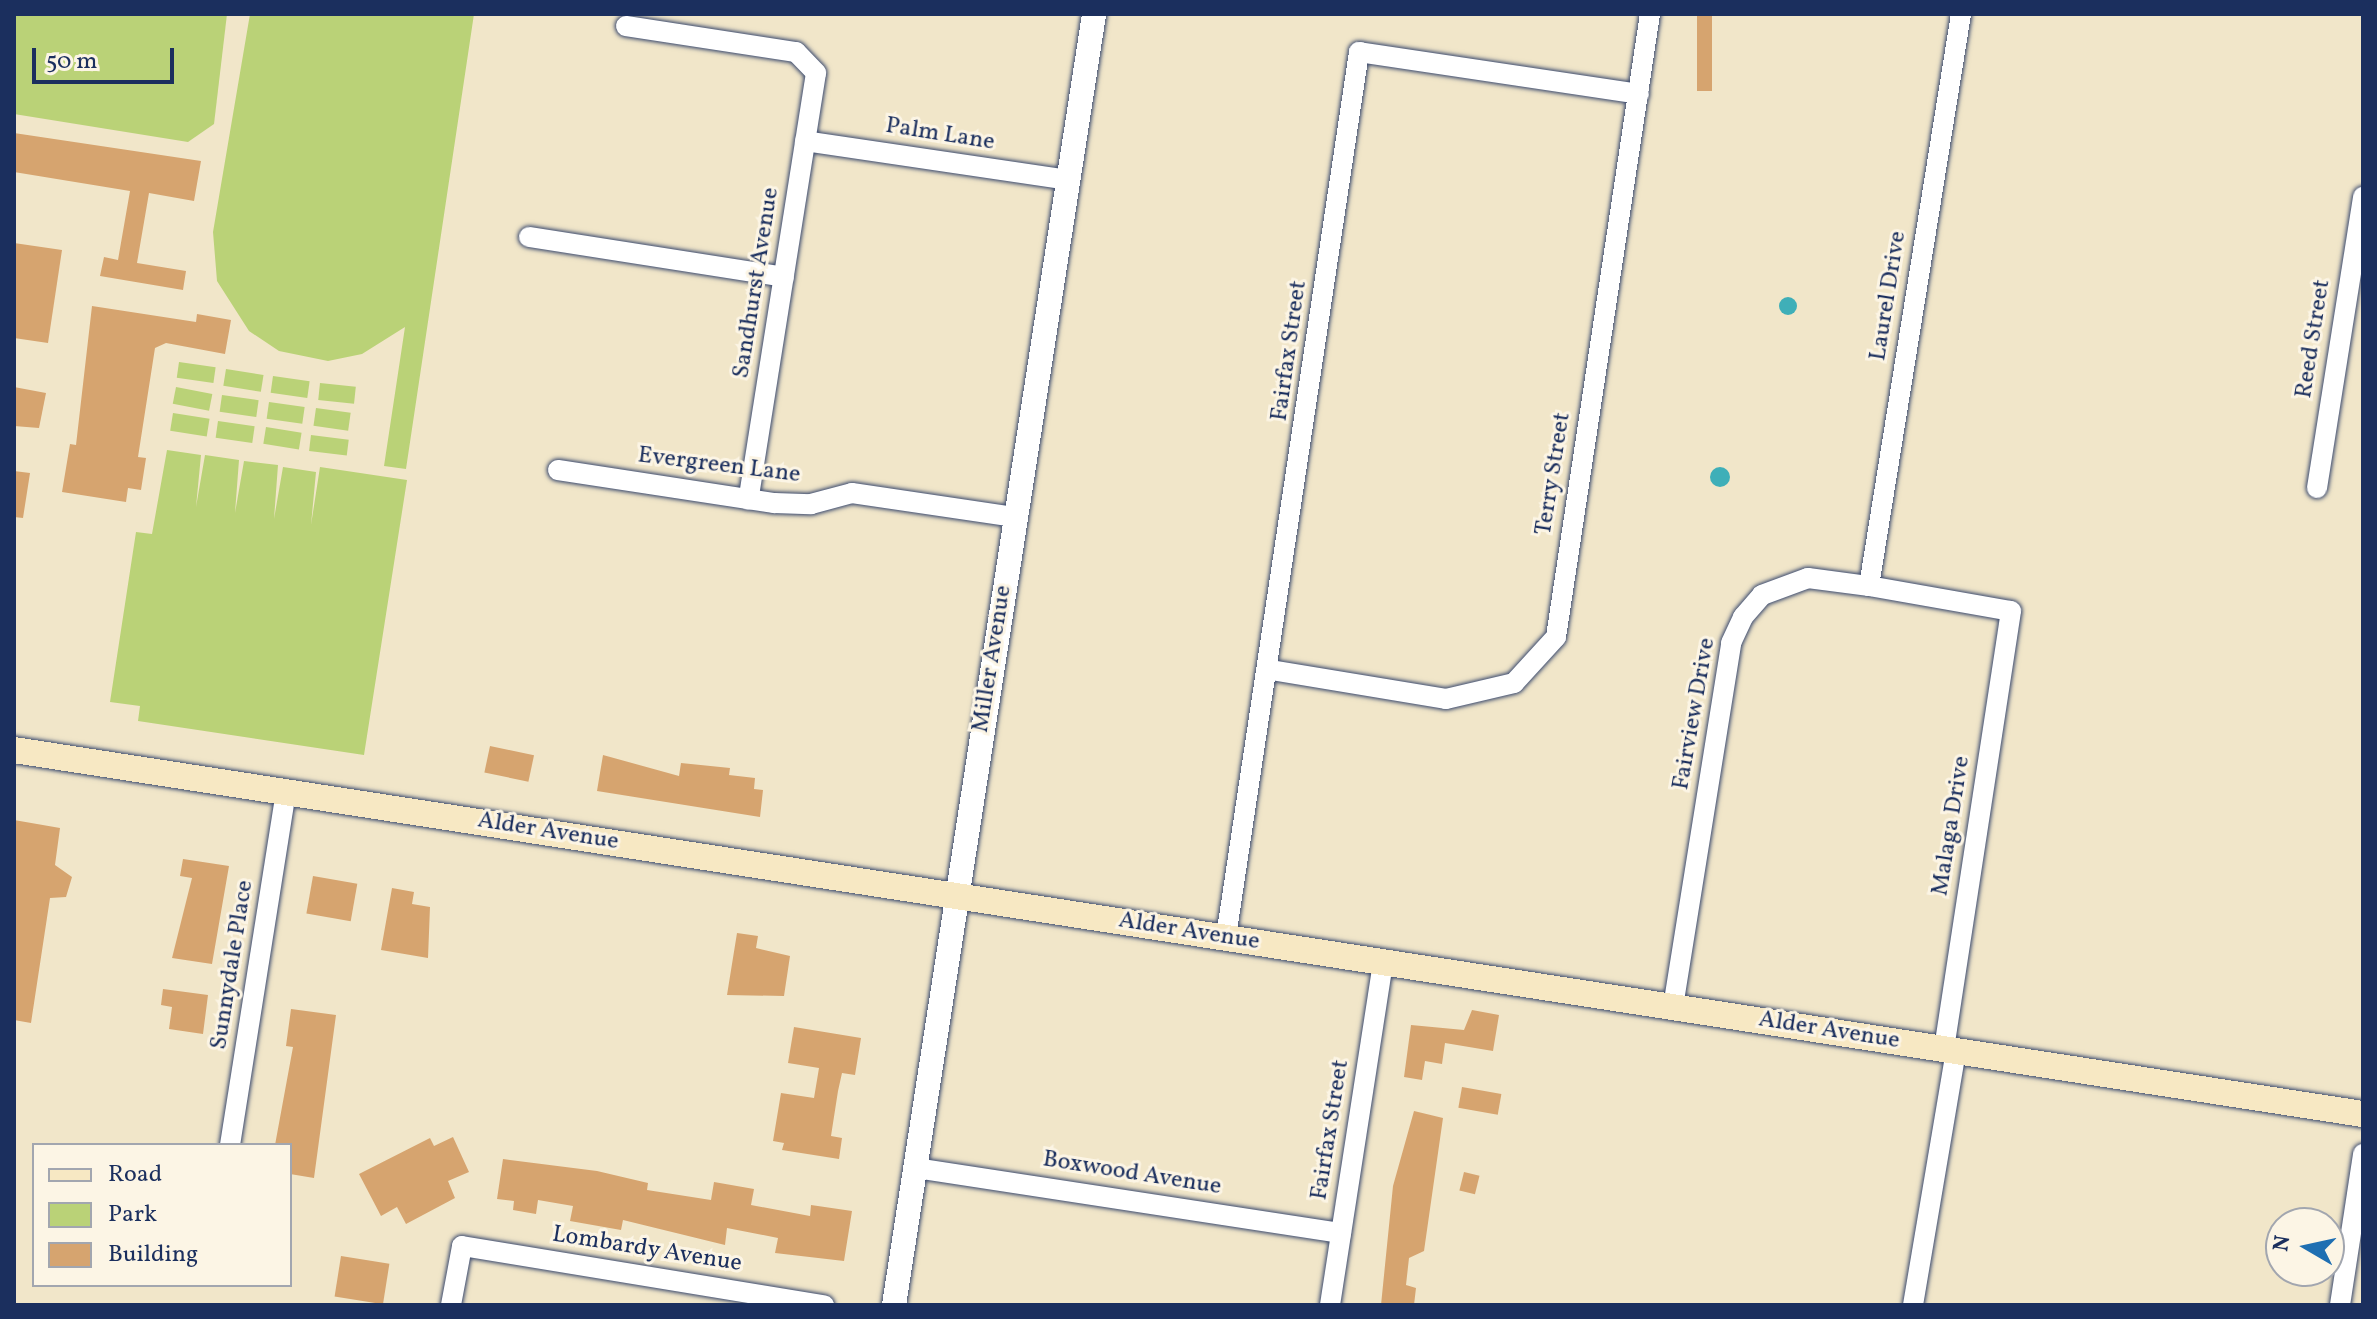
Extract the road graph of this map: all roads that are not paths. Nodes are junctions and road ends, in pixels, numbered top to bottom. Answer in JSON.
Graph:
{"nodes":[{"id":1,"x":1094,"y":14,"type":"edge"},
{"id":2,"x":1650,"y":14,"type":"edge"},
{"id":3,"x":1961,"y":14,"type":"edge"},
{"id":4,"x":626,"y":26,"type":"dead end"},
{"id":5,"x":1639,"y":94,"type":"junction"},
{"id":6,"x":805,"y":141,"type":"junction"},
{"id":7,"x":1068,"y":180,"type":"junction"},
{"id":8,"x":2363,"y":197,"type":"edge"},
{"id":9,"x":529,"y":237,"type":"dead end"},
{"id":10,"x":784,"y":277,"type":"junction"},
{"id":11,"x":558,"y":470,"type":"dead end"},
{"id":12,"x":2317,"y":488,"type":"dead end"},
{"id":13,"x":748,"y":500,"type":"junction"},
{"id":14,"x":1015,"y":517,"type":"junction"},
{"id":15,"x":1869,"y":586,"type":"junction"},
{"id":16,"x":2011,"y":611,"type":"joint"},
{"id":17,"x":1271,"y":670,"type":"junction"},
{"id":18,"x":14,"y":750,"type":"edge"},
{"id":19,"x":286,"y":792,"type":"junction"},
{"id":20,"x":957,"y":896,"type":"junction"},
{"id":21,"x":1226,"y":937,"type":"junction"},
{"id":22,"x":1383,"y":962,"type":"junction"},
{"id":23,"x":1673,"y":1007,"type":"junction"},
{"id":24,"x":1950,"y":1050,"type":"junction"},
{"id":25,"x":2363,"y":1114,"type":"edge"},
{"id":26,"x":230,"y":1143,"type":"edge"},
{"id":27,"x":2363,"y":1154,"type":"edge"},
{"id":28,"x":915,"y":1168,"type":"junction"},
{"id":29,"x":1341,"y":1233,"type":"junction"},
{"id":30,"x":451,"y":1305,"type":"edge"},
{"id":31,"x":824,"y":1305,"type":"edge"},
{"id":32,"x":894,"y":1305,"type":"edge"},
{"id":33,"x":1330,"y":1305,"type":"edge"},
{"id":34,"x":1913,"y":1305,"type":"edge"},
{"id":35,"x":2340,"y":1305,"type":"edge"}],
"edges":[{"from":1,"to":7,"type":"street","name":"Miller Avenue"},
{"from":2,"to":5,"type":"street","name":"Terry Street"},
{"from":3,"to":15,"type":"street","name":"Laurel Drive"},
{"from":4,"to":6,"type":"street","name":"Sandhurst Avenue"},
{"from":5,"to":17,"type":"street","name":"Terry Street"},
{"from":5,"to":17,"type":"street","name":"Fairfax Street"},
{"from":6,"to":7,"type":"street","name":"Palm Lane"},
{"from":6,"to":10,"type":"street","name":"Sandhurst Avenue"},
{"from":7,"to":14,"type":"street","name":"Miller Avenue"},
{"from":8,"to":12,"type":"street","name":"Reed Street"},
{"from":9,"to":10,"type":"street"},
{"from":10,"to":13,"type":"street","name":"Sandhurst Avenue"},
{"from":11,"to":13,"type":"street","name":"Evergreen Lane"},
{"from":13,"to":14,"type":"street","name":"Evergreen Lane"},
{"from":14,"to":20,"type":"street","name":"Miller Avenue"},
{"from":15,"to":16,"type":"street","name":"Fairview Drive"},
{"from":15,"to":23,"type":"street","name":"Fairview Drive"},
{"from":16,"to":24,"type":"street","name":"Malaga Drive"},
{"from":17,"to":21,"type":"street","name":"Fairfax Street"},
{"from":18,"to":19,"type":"main road","name":"Alder Avenue"},
{"from":19,"to":20,"type":"main road","name":"Alder Avenue"},
{"from":19,"to":26,"type":"street","name":"Sunnydale Place"},
{"from":20,"to":21,"type":"main road","name":"Alder Avenue"},
{"from":20,"to":28,"type":"street","name":"Miller Avenue"},
{"from":21,"to":22,"type":"main road","name":"Alder Avenue"},
{"from":22,"to":23,"type":"main road","name":"Alder Avenue"},
{"from":22,"to":29,"type":"street","name":"Fairfax Street"},
{"from":23,"to":24,"type":"main road","name":"Alder Avenue"},
{"from":24,"to":25,"type":"main road","name":"Alder Avenue"},
{"from":24,"to":34,"type":"street","name":"Malaga Drive"},
{"from":27,"to":35,"type":"street"},
{"from":28,"to":29,"type":"street","name":"Boxwood Avenue"},
{"from":28,"to":32,"type":"street","name":"Miller Avenue"},
{"from":29,"to":33,"type":"street","name":"Fairfax Street"},
{"from":30,"to":31,"type":"street","name":"Lombardy Avenue"}]}
